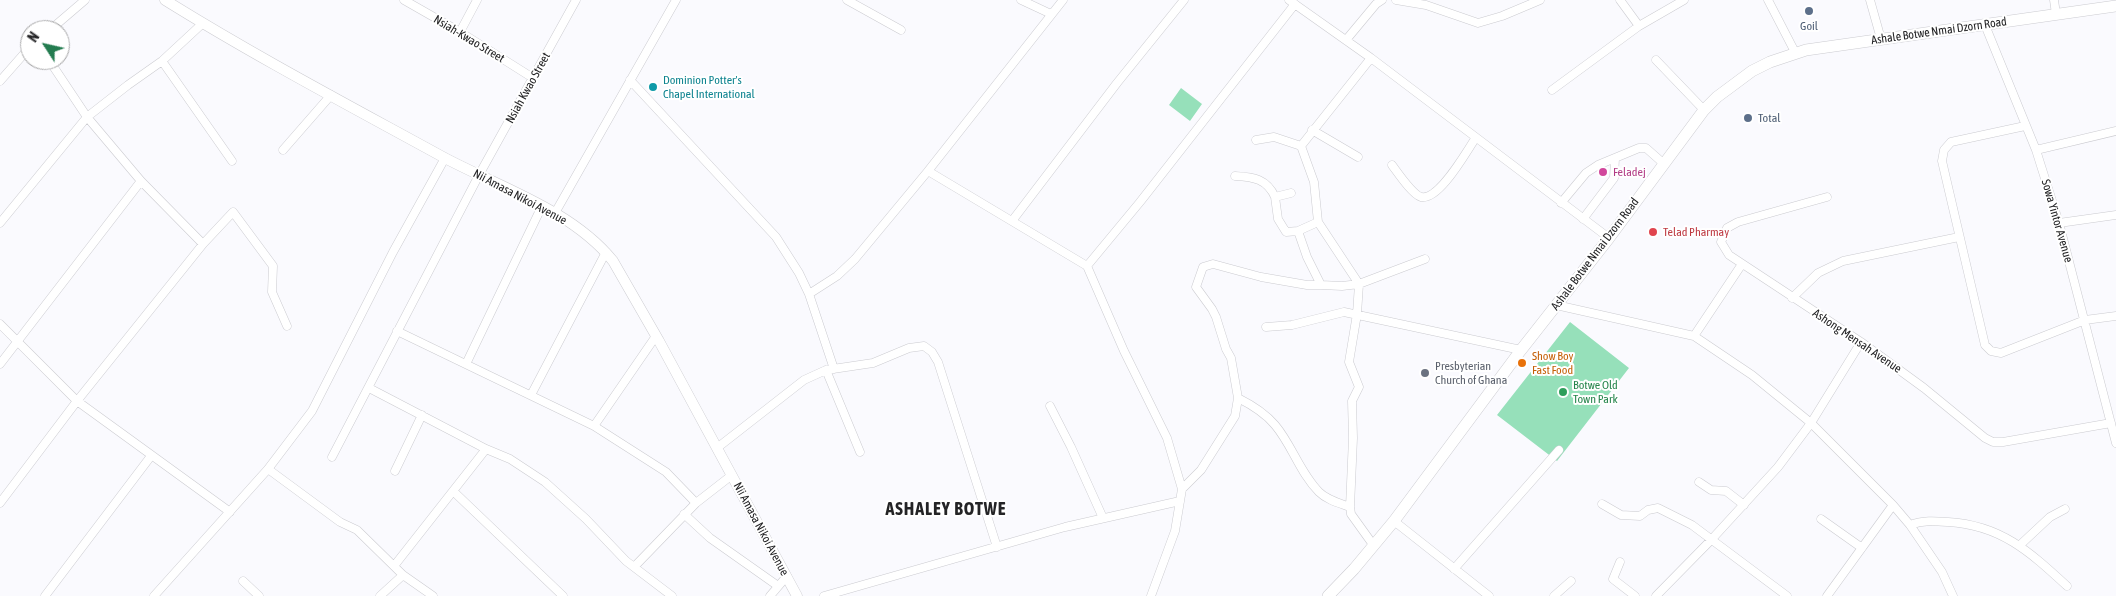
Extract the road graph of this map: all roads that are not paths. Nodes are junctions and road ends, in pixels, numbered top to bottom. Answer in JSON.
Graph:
{"nodes":[{"id":1,"x":85,"y":0,"type":"edge"},
{"id":2,"x":165,"y":0,"type":"edge"},
{"id":3,"x":404,"y":0,"type":"edge"},
{"id":4,"x":477,"y":0,"type":"edge"},
{"id":5,"x":576,"y":0,"type":"edge"},
{"id":6,"x":676,"y":0,"type":"edge"},
{"id":7,"x":847,"y":0,"type":"edge"},
{"id":8,"x":1022,"y":0,"type":"edge"},
{"id":9,"x":1063,"y":0,"type":"edge"},
{"id":10,"x":1184,"y":0,"type":"edge"},
{"id":11,"x":1382,"y":0,"type":"edge"},
{"id":12,"x":1396,"y":0,"type":"edge"},
{"id":13,"x":1540,"y":0,"type":"edge"},
{"id":14,"x":1620,"y":0,"type":"edge"},
{"id":15,"x":1684,"y":0,"type":"edge"},
{"id":16,"x":1768,"y":0,"type":"edge"},
{"id":17,"x":1870,"y":0,"type":"edge"},
{"id":18,"x":2054,"y":0,"type":"edge"},
{"id":19,"x":1292,"y":2,"type":"edge"},
{"id":20,"x":2116,"y":6,"type":"edge"},
{"id":21,"x":1051,"y":14,"type":"junction"},
{"id":22,"x":2056,"y":14,"type":"junction"},
{"id":23,"x":62,"y":20,"type":"edge"},
{"id":24,"x":203,"y":23,"type":"junction"},
{"id":25,"x":1985,"y":25,"type":"junction"},
{"id":26,"x":1639,"y":26,"type":"junction"},
{"id":27,"x":901,"y":30,"type":"dead end"},
{"id":28,"x":460,"y":32,"type":"junction"},
{"id":29,"x":1881,"y":39,"type":"junction"},
{"id":30,"x":1346,"y":40,"type":"junction"},
{"id":31,"x":1796,"y":54,"type":"junction"},
{"id":32,"x":20,"y":58,"type":"edge"},
{"id":33,"x":1371,"y":58,"type":"junction"},
{"id":34,"x":1656,"y":60,"type":"dead end"},
{"id":35,"x":162,"y":62,"type":"junction"},
{"id":36,"x":56,"y":70,"type":"edge"},
{"id":37,"x":533,"y":78,"type":"junction"},
{"id":38,"x":630,"y":80,"type":"junction"},
{"id":39,"x":0,"y":81,"type":"edge"},
{"id":40,"x":1552,"y":90,"type":"dead end"},
{"id":41,"x":331,"y":95,"type":"junction"},
{"id":42,"x":1704,"y":110,"type":"junction"},
{"id":43,"x":87,"y":117,"type":"junction"},
{"id":44,"x":2025,"y":126,"type":"junction"},
{"id":45,"x":1312,"y":130,"type":"junction"},
{"id":46,"x":2116,"y":131,"type":"edge"},
{"id":47,"x":1476,"y":138,"type":"junction"},
{"id":48,"x":1256,"y":140,"type":"dead end"},
{"id":49,"x":1302,"y":146,"type":"junction"},
{"id":50,"x":283,"y":150,"type":"dead end"},
{"id":51,"x":2036,"y":150,"type":"junction"},
{"id":52,"x":1358,"y":156,"type":"dead end"},
{"id":53,"x":445,"y":158,"type":"junction"},
{"id":54,"x":1615,"y":158,"type":"junction"},
{"id":55,"x":232,"y":161,"type":"dead end"},
{"id":56,"x":1663,"y":163,"type":"junction"},
{"id":57,"x":1392,"y":165,"type":"dead end"},
{"id":58,"x":928,"y":171,"type":"junction"},
{"id":59,"x":479,"y":175,"type":"junction"},
{"id":60,"x":1235,"y":176,"type":"dead end"},
{"id":61,"x":141,"y":180,"type":"junction"},
{"id":62,"x":1291,"y":193,"type":"dead end"},
{"id":63,"x":1276,"y":197,"type":"junction"},
{"id":64,"x":1827,"y":197,"type":"dead end"},
{"id":65,"x":1561,"y":203,"type":"junction"},
{"id":66,"x":542,"y":206,"type":"junction"},
{"id":67,"x":555,"y":213,"type":"junction"},
{"id":68,"x":2116,"y":215,"type":"edge"},
{"id":69,"x":1583,"y":219,"type":"junction"},
{"id":70,"x":1012,"y":221,"type":"junction"},
{"id":71,"x":1318,"y":222,"type":"junction"},
{"id":72,"x":0,"y":223,"type":"edge"},
{"id":73,"x":2059,"y":223,"type":"junction"},
{"id":74,"x":1298,"y":231,"type":"junction"},
{"id":75,"x":1958,"y":237,"type":"junction"},
{"id":76,"x":1609,"y":238,"type":"junction"},
{"id":77,"x":203,"y":244,"type":"junction"},
{"id":78,"x":606,"y":252,"type":"junction"},
{"id":79,"x":1425,"y":259,"type":"dead end"},
{"id":80,"x":1742,"y":264,"type":"junction"},
{"id":81,"x":1087,"y":266,"type":"junction"},
{"id":82,"x":1360,"y":284,"type":"junction"},
{"id":83,"x":1321,"y":285,"type":"junction"},
{"id":84,"x":809,"y":294,"type":"junction"},
{"id":85,"x":1792,"y":298,"type":"junction"},
{"id":86,"x":1556,"y":305,"type":"junction"},
{"id":87,"x":1357,"y":314,"type":"junction"},
{"id":88,"x":2116,"y":316,"type":"edge"},
{"id":89,"x":2085,"y":320,"type":"junction"},
{"id":90,"x":0,"y":324,"type":"edge"},
{"id":91,"x":287,"y":326,"type":"dead end"},
{"id":92,"x":1266,"y":327,"type":"dead end"},
{"id":93,"x":397,"y":331,"type":"junction"},
{"id":94,"x":656,"y":336,"type":"junction"},
{"id":95,"x":1694,"y":336,"type":"junction"},
{"id":96,"x":19,"y":341,"type":"junction"},
{"id":97,"x":1861,"y":342,"type":"junction"},
{"id":98,"x":1521,"y":350,"type":"junction"},
{"id":99,"x":0,"y":364,"type":"edge"},
{"id":100,"x":466,"y":364,"type":"junction"},
{"id":101,"x":830,"y":370,"type":"junction"},
{"id":102,"x":369,"y":388,"type":"junction"},
{"id":103,"x":531,"y":395,"type":"junction"},
{"id":104,"x":1238,"y":398,"type":"junction"},
{"id":105,"x":77,"y":401,"type":"junction"},
{"id":106,"x":1050,"y":406,"type":"dead end"},
{"id":107,"x":422,"y":415,"type":"junction"},
{"id":108,"x":1812,"y":423,"type":"junction"},
{"id":109,"x":2111,"y":423,"type":"junction"},
{"id":110,"x":594,"y":426,"type":"junction"},
{"id":111,"x":2116,"y":444,"type":"edge"},
{"id":112,"x":717,"y":448,"type":"junction"},
{"id":113,"x":486,"y":449,"type":"junction"},
{"id":114,"x":1559,"y":450,"type":"dead end"},
{"id":115,"x":860,"y":452,"type":"dead end"},
{"id":116,"x":151,"y":456,"type":"junction"},
{"id":117,"x":332,"y":457,"type":"dead end"},
{"id":118,"x":268,"y":469,"type":"junction"},
{"id":119,"x":395,"y":471,"type":"dead end"},
{"id":120,"x":732,"y":475,"type":"junction"},
{"id":121,"x":1699,"y":482,"type":"dead end"},
{"id":122,"x":1182,"y":489,"type":"junction"},
{"id":123,"x":453,"y":491,"type":"junction"},
{"id":124,"x":1180,"y":501,"type":"junction"},
{"id":125,"x":0,"y":503,"type":"edge"},
{"id":126,"x":696,"y":503,"type":"junction"},
{"id":127,"x":1602,"y":504,"type":"dead end"},
{"id":128,"x":1744,"y":505,"type":"junction"},
{"id":129,"x":1893,"y":505,"type":"junction"},
{"id":130,"x":1350,"y":507,"type":"junction"},
{"id":131,"x":2065,"y":509,"type":"dead end"},
{"id":132,"x":230,"y":512,"type":"junction"},
{"id":133,"x":684,"y":514,"type":"junction"},
{"id":134,"x":1103,"y":518,"type":"junction"},
{"id":135,"x":1821,"y":519,"type":"dead end"},
{"id":136,"x":1394,"y":521,"type":"junction"},
{"id":137,"x":1910,"y":525,"type":"junction"},
{"id":138,"x":1712,"y":539,"type":"junction"},
{"id":139,"x":2020,"y":545,"type":"junction"},
{"id":140,"x":1374,"y":546,"type":"junction"},
{"id":141,"x":997,"y":547,"type":"junction"},
{"id":142,"x":1862,"y":548,"type":"junction"},
{"id":143,"x":1620,"y":562,"type":"dead end"},
{"id":144,"x":394,"y":566,"type":"junction"},
{"id":145,"x":634,"y":566,"type":"junction"},
{"id":146,"x":1454,"y":569,"type":"junction"},
{"id":147,"x":402,"y":575,"type":"junction"},
{"id":148,"x":787,"y":576,"type":"junction"},
{"id":149,"x":243,"y":581,"type":"dead end"},
{"id":150,"x":1571,"y":581,"type":"dead end"},
{"id":151,"x":778,"y":586,"type":"junction"},
{"id":152,"x":2067,"y":586,"type":"dead end"},
{"id":153,"x":45,"y":596,"type":"edge"},
{"id":154,"x":154,"y":596,"type":"edge"},
{"id":155,"x":259,"y":596,"type":"edge"},
{"id":156,"x":380,"y":596,"type":"edge"},
{"id":157,"x":433,"y":596,"type":"edge"},
{"id":158,"x":562,"y":596,"type":"edge"},
{"id":159,"x":672,"y":596,"type":"edge"},
{"id":160,"x":770,"y":596,"type":"edge"},
{"id":161,"x":797,"y":596,"type":"edge"},
{"id":162,"x":824,"y":596,"type":"edge"},
{"id":163,"x":1151,"y":596,"type":"edge"},
{"id":164,"x":1328,"y":596,"type":"edge"},
{"id":165,"x":1489,"y":596,"type":"edge"},
{"id":166,"x":1554,"y":596,"type":"edge"},
{"id":167,"x":1635,"y":596,"type":"edge"},
{"id":168,"x":1656,"y":596,"type":"edge"},
{"id":169,"x":1786,"y":596,"type":"edge"},
{"id":170,"x":1827,"y":596,"type":"edge"},
{"id":171,"x":1952,"y":596,"type":"edge"}],
"edges":[{"from":1,"to":23,"type":"street"},
{"from":2,"to":24,"type":"street","name":"Nii Amasa Nikoi Avenue"},
{"from":3,"to":28,"type":"street","name":"Nsiah-Kwao Street"},
{"from":4,"to":28,"type":"street"},
{"from":5,"to":37,"type":"street","name":"Nsiah Kwao Street"},
{"from":6,"to":38,"type":"street"},
{"from":7,"to":27,"type":"street"},
{"from":8,"to":21,"type":"street"},
{"from":9,"to":21,"type":"street"},
{"from":10,"to":70,"type":"street"},
{"from":11,"to":30,"type":"street"},
{"from":12,"to":13,"type":"street"},
{"from":14,"to":26,"type":"street"},
{"from":15,"to":26,"type":"street"},
{"from":16,"to":31,"type":"street"},
{"from":17,"to":29,"type":"street"},
{"from":18,"to":22,"type":"street"},
{"from":19,"to":30,"type":"street"},
{"from":19,"to":81,"type":"street"},
{"from":20,"to":22,"type":"main road","name":"Ashale Botwe Nmai Dzorn Road"},
{"from":21,"to":58,"type":"street"},
{"from":22,"to":25,"type":"main road","name":"Ashale Botwe Nmai Dzorn Road"},
{"from":24,"to":35,"type":"street"},
{"from":24,"to":41,"type":"street","name":"Nii Amasa Nikoi Avenue"},
{"from":25,"to":29,"type":"main road","name":"Ashale Botwe Nmai Dzorn Road"},
{"from":25,"to":44,"type":"street","name":"Sowa Yintor Avenue"},
{"from":26,"to":40,"type":"street"},
{"from":28,"to":37,"type":"street","name":"Nsiah-Kwao Street"},
{"from":29,"to":31,"type":"main road","name":"Ashale Botwe Nmai Dzorn Road"},
{"from":30,"to":33,"type":"street"},
{"from":31,"to":42,"type":"main road","name":"Ashale Botwe Nmai Dzorn Road"},
{"from":32,"to":39,"type":"street"},
{"from":33,"to":45,"type":"street"},
{"from":33,"to":47,"type":"street"},
{"from":34,"to":42,"type":"street"},
{"from":35,"to":43,"type":"street"},
{"from":35,"to":55,"type":"street"},
{"from":36,"to":43,"type":"street"},
{"from":37,"to":59,"type":"street","name":"Nsiah Kwao Street"},
{"from":38,"to":67,"type":"street"},
{"from":38,"to":84,"type":"street"},
{"from":41,"to":50,"type":"street"},
{"from":41,"to":53,"type":"street","name":"Nii Amasa Nikoi Avenue"},
{"from":42,"to":56,"type":"main road","name":"Ashale Botwe Nmai Dzorn Road"},
{"from":43,"to":61,"type":"street"},
{"from":43,"to":72,"type":"street"},
{"from":44,"to":51,"type":"street","name":"Sowa Yintor Avenue"},
{"from":44,"to":75,"type":"street"},
{"from":45,"to":49,"type":"street"},
{"from":45,"to":52,"type":"street"},
{"from":46,"to":51,"type":"street"},
{"from":47,"to":57,"type":"street"},
{"from":47,"to":65,"type":"street"},
{"from":48,"to":49,"type":"street"},
{"from":49,"to":71,"type":"street"},
{"from":51,"to":73,"type":"street","name":"Sowa Yintor Avenue"},
{"from":53,"to":59,"type":"street","name":"Nii Amasa Nikoi Avenue"},
{"from":53,"to":118,"type":"street"},
{"from":54,"to":56,"type":"street"},
{"from":54,"to":65,"type":"street"},
{"from":54,"to":69,"type":"street"},
{"from":56,"to":76,"type":"main road","name":"Ashale Botwe Nmai Dzorn Road"},
{"from":58,"to":70,"type":"street"},
{"from":58,"to":84,"type":"street"},
{"from":59,"to":66,"type":"street","name":"Nii Amasa Nikoi Avenue"},
{"from":59,"to":93,"type":"street","name":"Nsiah Kwao Street"},
{"from":60,"to":63,"type":"street"},
{"from":61,"to":77,"type":"street"},
{"from":61,"to":96,"type":"street"},
{"from":62,"to":63,"type":"street"},
{"from":63,"to":74,"type":"street"},
{"from":64,"to":80,"type":"street","name":"Ashong Mensah Avenue"},
{"from":65,"to":69,"type":"street"},
{"from":66,"to":67,"type":"street","name":"Nii Amasa Nikoi Avenue"},
{"from":66,"to":100,"type":"street"},
{"from":67,"to":78,"type":"street","name":"Nii Amasa Nikoi Avenue"},
{"from":68,"to":73,"type":"street"},
{"from":69,"to":76,"type":"street"},
{"from":70,"to":81,"type":"street"},
{"from":71,"to":74,"type":"street"},
{"from":71,"to":82,"type":"street"},
{"from":73,"to":89,"type":"street","name":"Sowa Yintor Avenue"},
{"from":74,"to":83,"type":"street"},
{"from":75,"to":85,"type":"street"},
{"from":75,"to":89,"type":"street"},
{"from":76,"to":86,"type":"main road","name":"Ashale Botwe Nmai Dzorn Road"},
{"from":77,"to":91,"type":"street"},
{"from":77,"to":105,"type":"street"},
{"from":78,"to":94,"type":"street","name":"Nii Amasa Nikoi Avenue"},
{"from":78,"to":103,"type":"street"},
{"from":79,"to":82,"type":"street"},
{"from":80,"to":85,"type":"street","name":"Ashong Mensah Avenue"},
{"from":80,"to":95,"type":"street"},
{"from":81,"to":122,"type":"street"},
{"from":82,"to":83,"type":"street"},
{"from":82,"to":87,"type":"street"},
{"from":83,"to":104,"type":"street"},
{"from":84,"to":101,"type":"street"},
{"from":85,"to":97,"type":"street","name":"Ashong Mensah Avenue"},
{"from":86,"to":95,"type":"street"},
{"from":86,"to":98,"type":"main road","name":"Ashale Botwe Nmai Dzorn Road"},
{"from":87,"to":92,"type":"street"},
{"from":87,"to":98,"type":"street"},
{"from":87,"to":130,"type":"street"},
{"from":88,"to":89,"type":"street"},
{"from":89,"to":109,"type":"street","name":"Sowa Yintor Avenue"},
{"from":90,"to":96,"type":"street"},
{"from":93,"to":100,"type":"street"},
{"from":93,"to":102,"type":"street","name":"Nsiah Kwao Street"},
{"from":94,"to":110,"type":"street"},
{"from":94,"to":112,"type":"street","name":"Nii Amasa Nikoi Avenue"},
{"from":95,"to":108,"type":"street"},
{"from":96,"to":99,"type":"street"},
{"from":96,"to":105,"type":"street"},
{"from":97,"to":108,"type":"street"},
{"from":97,"to":109,"type":"street","name":"Ashong Mensah Avenue"},
{"from":98,"to":136,"type":"main road","name":"Ashale Botwe Nmai Dzorn Road"},
{"from":100,"to":103,"type":"street"},
{"from":101,"to":112,"type":"street"},
{"from":101,"to":115,"type":"street"},
{"from":101,"to":141,"type":"street"},
{"from":102,"to":107,"type":"street"},
{"from":102,"to":117,"type":"street","name":"Nsiah Kwao Street"},
{"from":103,"to":110,"type":"street"},
{"from":104,"to":122,"type":"street"},
{"from":104,"to":130,"type":"street"},
{"from":105,"to":116,"type":"street"},
{"from":105,"to":125,"type":"street"},
{"from":106,"to":134,"type":"street"},
{"from":107,"to":113,"type":"street"},
{"from":107,"to":119,"type":"street"},
{"from":108,"to":128,"type":"street"},
{"from":108,"to":129,"type":"street"},
{"from":109,"to":111,"type":"street","name":"Sowa Yintor Avenue"},
{"from":110,"to":126,"type":"street"},
{"from":112,"to":120,"type":"street","name":"Nii Amasa Nikoi Avenue"},
{"from":113,"to":123,"type":"street"},
{"from":113,"to":145,"type":"street"},
{"from":114,"to":146,"type":"street"},
{"from":116,"to":132,"type":"street"},
{"from":116,"to":153,"type":"street"},
{"from":118,"to":132,"type":"street"},
{"from":118,"to":144,"type":"street"},
{"from":120,"to":126,"type":"street"},
{"from":120,"to":148,"type":"street","name":"Nii Amasa Nikoi Avenue"},
{"from":121,"to":128,"type":"street"},
{"from":122,"to":124,"type":"street"},
{"from":123,"to":144,"type":"street"},
{"from":123,"to":158,"type":"street"},
{"from":124,"to":134,"type":"street"},
{"from":124,"to":163,"type":"street"},
{"from":126,"to":133,"type":"street"},
{"from":127,"to":138,"type":"street"},
{"from":128,"to":138,"type":"street"},
{"from":129,"to":137,"type":"street"},
{"from":129,"to":142,"type":"street"},
{"from":130,"to":140,"type":"street"},
{"from":131,"to":139,"type":"street"},
{"from":132,"to":154,"type":"street"},
{"from":133,"to":145,"type":"street"},
{"from":133,"to":151,"type":"street"},
{"from":134,"to":141,"type":"street"},
{"from":135,"to":142,"type":"street"},
{"from":136,"to":140,"type":"main road","name":"Ashale Botwe Nmai Dzorn Road"},
{"from":136,"to":146,"type":"street"},
{"from":137,"to":139,"type":"street"},
{"from":137,"to":171,"type":"street"},
{"from":138,"to":168,"type":"street"},
{"from":138,"to":169,"type":"street"},
{"from":139,"to":152,"type":"street"},
{"from":140,"to":164,"type":"main road","name":"Ashale Botwe Nmai Dzorn Road"},
{"from":141,"to":162,"type":"street"},
{"from":142,"to":170,"type":"street"},
{"from":143,"to":167,"type":"street"},
{"from":144,"to":147,"type":"street"},
{"from":145,"to":159,"type":"street"},
{"from":146,"to":165,"type":"street"},
{"from":147,"to":156,"type":"street"},
{"from":147,"to":157,"type":"street"},
{"from":148,"to":151,"type":"street"},
{"from":148,"to":161,"type":"street","name":"Nii Amasa Nikoi Avenue"},
{"from":149,"to":155,"type":"street"},
{"from":150,"to":166,"type":"street"},
{"from":151,"to":160,"type":"street"}]}
